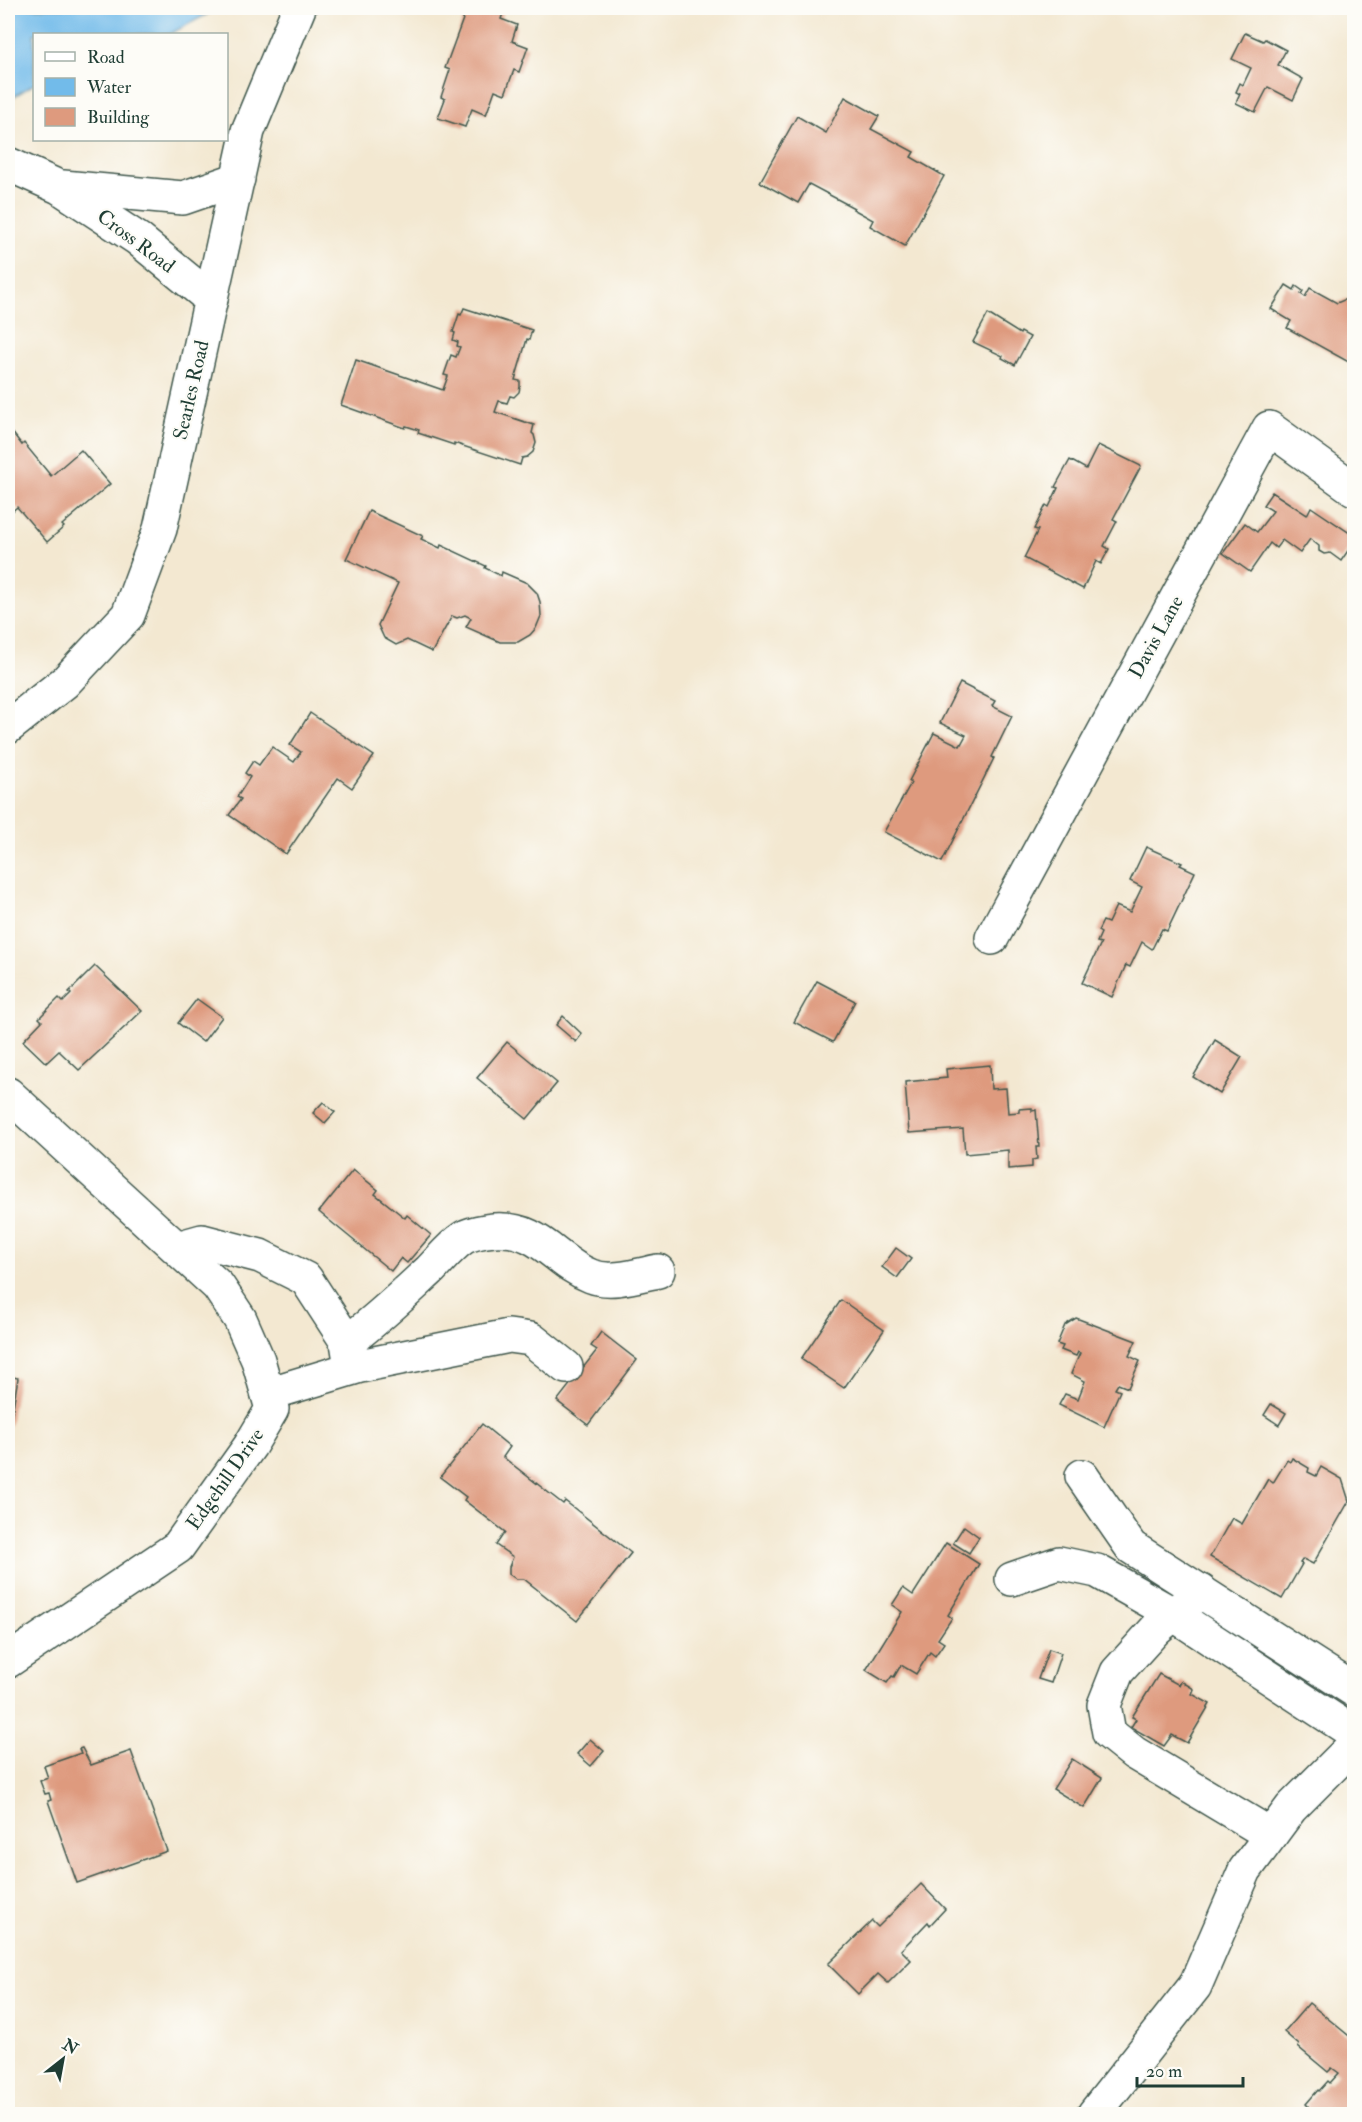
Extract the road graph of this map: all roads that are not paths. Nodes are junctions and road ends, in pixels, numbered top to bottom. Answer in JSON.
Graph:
{"nodes":[{"id":1,"x":299,"y":8,"type":"edge"},
{"id":2,"x":8,"y":164,"type":"edge"},
{"id":3,"x":238,"y":179,"type":"junction"},
{"id":4,"x":59,"y":187,"type":"junction"},
{"id":5,"x":211,"y":299,"type":"junction"},
{"id":6,"x":1354,"y":489,"type":"edge"},
{"id":7,"x":8,"y":727,"type":"edge"},
{"id":8,"x":992,"y":938,"type":"dead end"},
{"id":9,"x":8,"y":1094,"type":"edge"},
{"id":10,"x":177,"y":1248,"type":"junction"},
{"id":11,"x":658,"y":1271,"type":"dead end"},
{"id":12,"x":349,"y":1355,"type":"junction"},
{"id":13,"x":566,"y":1366,"type":"dead end"},
{"id":14,"x":268,"y":1394,"type":"junction"},
{"id":15,"x":1082,"y":1476,"type":"dead end"},
{"id":16,"x":1012,"y":1579,"type":"dead end"},
{"id":17,"x":1201,"y":1591,"type":"junction"},
{"id":18,"x":1173,"y":1614,"type":"junction"},
{"id":19,"x":8,"y":1661,"type":"edge"},
{"id":20,"x":1354,"y":1690,"type":"edge"},
{"id":21,"x":1354,"y":1733,"type":"edge"},
{"id":22,"x":1354,"y":1745,"type":"edge"},
{"id":23,"x":1270,"y":1835,"type":"junction"},
{"id":24,"x":1094,"y":2115,"type":"edge"}],
"edges":[{"from":1,"to":3,"type":"street","name":"Searles Road"},
{"from":2,"to":4,"type":"street","name":"Cross Road"},
{"from":3,"to":4,"type":"street","name":"Cross Road"},
{"from":3,"to":5,"type":"street","name":"Searles Road"},
{"from":4,"to":5,"type":"street","name":"Cross Road"},
{"from":5,"to":7,"type":"street","name":"Searles Road"},
{"from":6,"to":8,"type":"street","name":"Davis Lane"},
{"from":9,"to":10,"type":"street","name":"Edgehill Drive"},
{"from":10,"to":12,"type":"street"},
{"from":10,"to":14,"type":"street","name":"Edgehill Drive"},
{"from":11,"to":12,"type":"street"},
{"from":12,"to":13,"type":"street"},
{"from":12,"to":14,"type":"street"},
{"from":14,"to":19,"type":"street","name":"Edgehill Drive"},
{"from":15,"to":17,"type":"street"},
{"from":16,"to":18,"type":"street"},
{"from":17,"to":18,"type":"street"},
{"from":17,"to":20,"type":"street"},
{"from":18,"to":21,"type":"street"},
{"from":18,"to":23,"type":"street"},
{"from":22,"to":23,"type":"street"},
{"from":23,"to":24,"type":"street"}]}
